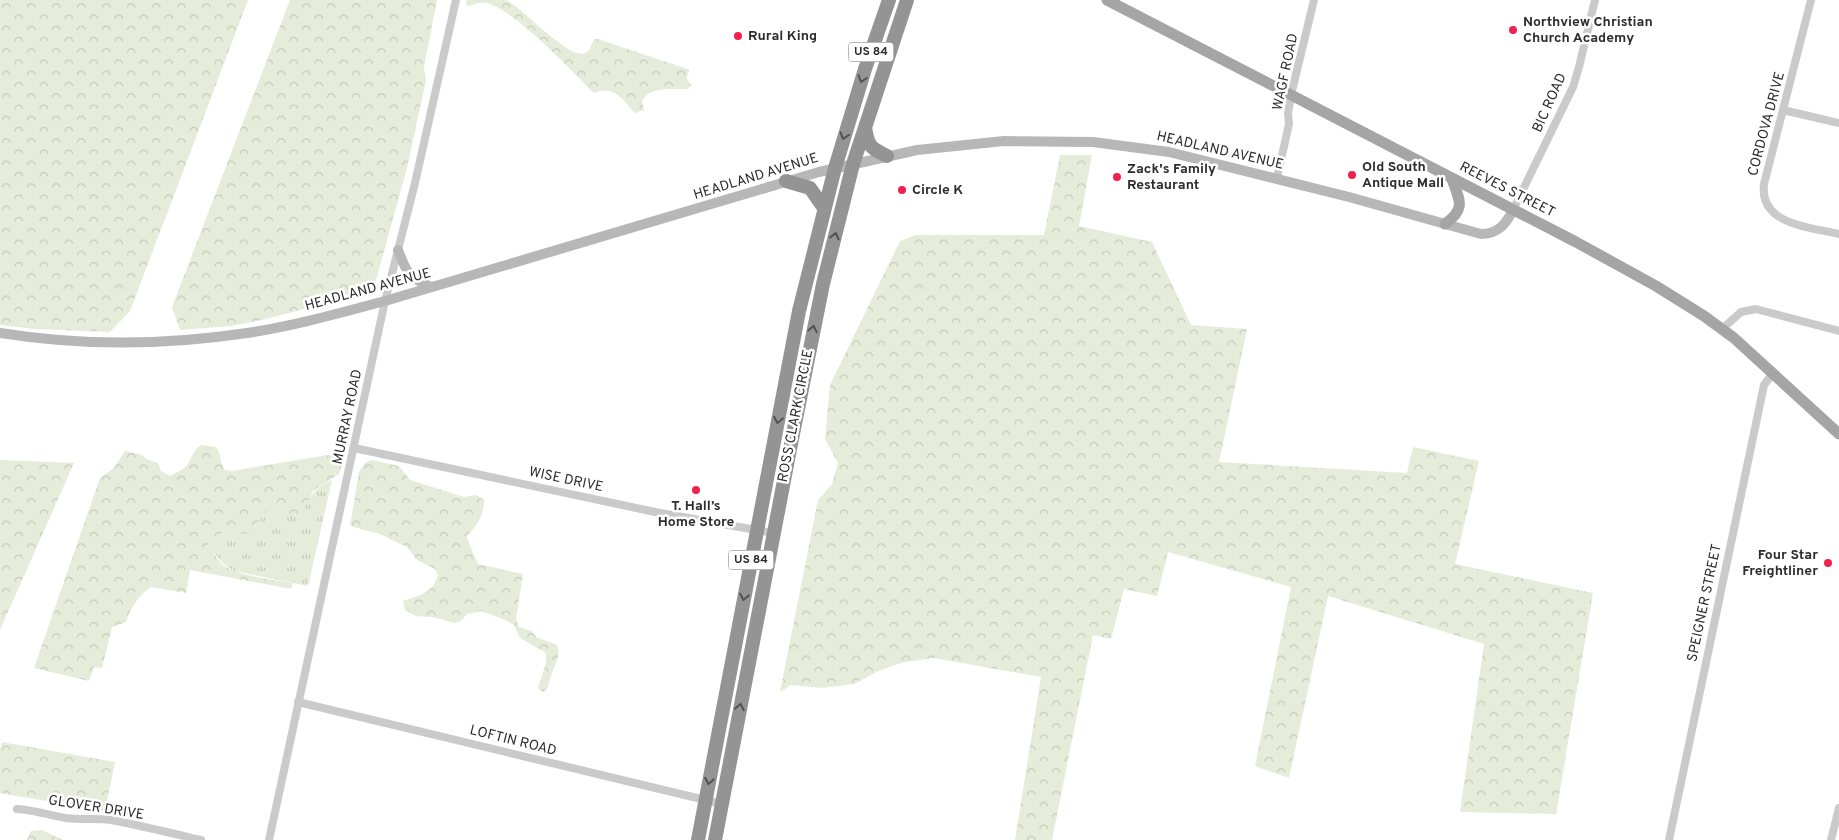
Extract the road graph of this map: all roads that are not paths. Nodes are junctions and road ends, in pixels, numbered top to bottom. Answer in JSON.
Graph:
{"nodes":[{"id":1,"x":456,"y":0,"type":"edge"},
{"id":2,"x":889,"y":0,"type":"edge"},
{"id":3,"x":907,"y":0,"type":"edge"},
{"id":4,"x":1107,"y":0,"type":"edge"},
{"id":5,"x":1314,"y":0,"type":"edge"},
{"id":6,"x":1595,"y":0,"type":"edge"},
{"id":7,"x":1811,"y":0,"type":"edge"},
{"id":8,"x":1291,"y":95,"type":"junction"},
{"id":9,"x":1783,"y":110,"type":"junction"},
{"id":10,"x":1839,"y":123,"type":"edge"},
{"id":11,"x":865,"y":126,"type":"junction"},
{"id":12,"x":887,"y":156,"type":"junction"},
{"id":13,"x":853,"y":164,"type":"junction"},
{"id":14,"x":835,"y":168,"type":"junction"},
{"id":15,"x":1277,"y":178,"type":"junction"},
{"id":16,"x":1452,"y":179,"type":"junction"},
{"id":17,"x":786,"y":181,"type":"junction"},
{"id":18,"x":824,"y":208,"type":"junction"},
{"id":19,"x":1513,"y":210,"type":"junction"},
{"id":20,"x":1445,"y":224,"type":"junction"},
{"id":21,"x":1839,"y":234,"type":"edge"},
{"id":22,"x":398,"y":250,"type":"junction"},
{"id":23,"x":431,"y":287,"type":"junction"},
{"id":24,"x":385,"y":300,"type":"junction"},
{"id":25,"x":1722,"y":329,"type":"junction"},
{"id":26,"x":1839,"y":331,"type":"edge"},
{"id":27,"x":0,"y":333,"type":"edge"},
{"id":28,"x":1773,"y":374,"type":"junction"},
{"id":29,"x":1839,"y":434,"type":"edge"},
{"id":30,"x":354,"y":448,"type":"junction"},
{"id":31,"x":757,"y":530,"type":"junction"},
{"id":32,"x":773,"y":533,"type":"junction"},
{"id":33,"x":298,"y":702,"type":"junction"},
{"id":34,"x":706,"y":800,"type":"junction"},
{"id":35,"x":722,"y":804,"type":"junction"},
{"id":36,"x":1839,"y":808,"type":"edge"},
{"id":37,"x":17,"y":809,"type":"dead end"},
{"id":38,"x":201,"y":840,"type":"edge"},
{"id":39,"x":270,"y":840,"type":"edge"},
{"id":40,"x":698,"y":840,"type":"edge"},
{"id":41,"x":715,"y":840,"type":"edge"},
{"id":42,"x":1669,"y":840,"type":"edge"},
{"id":43,"x":1832,"y":840,"type":"edge"}],
"edges":[{"from":1,"to":22,"type":"street","name":"MURRAY ROAD"},
{"from":2,"to":14,"type":"highway","name":"ROSS CLARK CIRCLE","number":"US 84","one_way":true},
{"from":3,"to":11,"type":"highway","name":"ROSS CLARK CIRCLE","number":"US 84"},
{"from":4,"to":8,"type":"main road","name":"REEVES STREET"},
{"from":5,"to":8,"type":"street","name":"WAGF ROAD"},
{"from":6,"to":19,"type":"street","name":"BIC ROAD"},
{"from":7,"to":9,"type":"street","name":"CORDOVA DRIVE"},
{"from":8,"to":15,"type":"street","name":"WAGF ROAD"},
{"from":8,"to":16,"type":"main road","name":"REEVES STREET"},
{"from":9,"to":10,"type":"street"},
{"from":9,"to":21,"type":"street","name":"CORDOVA DRIVE"},
{"from":11,"to":12,"type":"highway"},
{"from":11,"to":13,"type":"highway","name":"ROSS CLARK CIRCLE","number":"US 84"},
{"from":12,"to":13,"type":"main road","name":"HEADLAND AVENUE"},
{"from":12,"to":15,"type":"main road","name":"HEADLAND AVENUE"},
{"from":13,"to":14,"type":"main road","name":"HEADLAND AVENUE"},
{"from":32,"to":13,"type":"highway","name":"ROSS CLARK CIRCLE","number":"US 84","one_way":true},
{"from":14,"to":17,"type":"main road","name":"HEADLAND AVENUE"},
{"from":14,"to":18,"type":"highway","name":"ROSS CLARK CIRCLE","number":"US 84"},
{"from":15,"to":20,"type":"main road","name":"HEADLAND AVENUE"},
{"from":16,"to":19,"type":"main road","name":"REEVES STREET"},
{"from":16,"to":20,"type":"main road"},
{"from":17,"to":18,"type":"highway"},
{"from":17,"to":23,"type":"main road","name":"HEADLAND AVENUE"},
{"from":18,"to":31,"type":"highway","name":"ROSS CLARK CIRCLE","number":"US 84","one_way":true},
{"from":19,"to":20,"type":"main road","name":"HEADLAND AVENUE"},
{"from":19,"to":25,"type":"main road","name":"REEVES STREET"},
{"from":22,"to":23,"type":"main road"},
{"from":22,"to":24,"type":"street","name":"MURRAY ROAD"},
{"from":23,"to":24,"type":"main road","name":"HEADLAND AVENUE"},
{"from":24,"to":27,"type":"main road","name":"HEADLAND AVENUE"},
{"from":24,"to":30,"type":"street","name":"MURRAY ROAD"},
{"from":25,"to":26,"type":"street"},
{"from":25,"to":28,"type":"main road","name":"REEVES STREET"},
{"from":28,"to":29,"type":"main road","name":"REEVES STREET"},
{"from":28,"to":42,"type":"street","name":"SPEIGNER STREET"},
{"from":30,"to":31,"type":"street","name":"WISE DRIVE"},
{"from":30,"to":33,"type":"street","name":"MURRAY ROAD"},
{"from":31,"to":32,"type":"street","name":"WISE DRIVE"},
{"from":31,"to":34,"type":"highway","name":"ROSS CLARK CIRCLE","number":"US 84","one_way":true},
{"from":35,"to":32,"type":"highway","name":"ROSS CLARK CIRCLE","number":"US 84","one_way":true},
{"from":33,"to":34,"type":"street","name":"LOFTIN ROAD"},
{"from":33,"to":39,"type":"street","name":"MURRAY ROAD"},
{"from":34,"to":35,"type":"street","name":"LOFTIN ROAD"},
{"from":34,"to":40,"type":"highway","name":"ROSS CLARK CIRCLE","number":"US 84"},
{"from":35,"to":41,"type":"highway","name":"ROSS CLARK CIRCLE","number":"US 84"},
{"from":36,"to":43,"type":"street"},
{"from":37,"to":38,"type":"street","name":"GLOVER DRIVE"}]}
